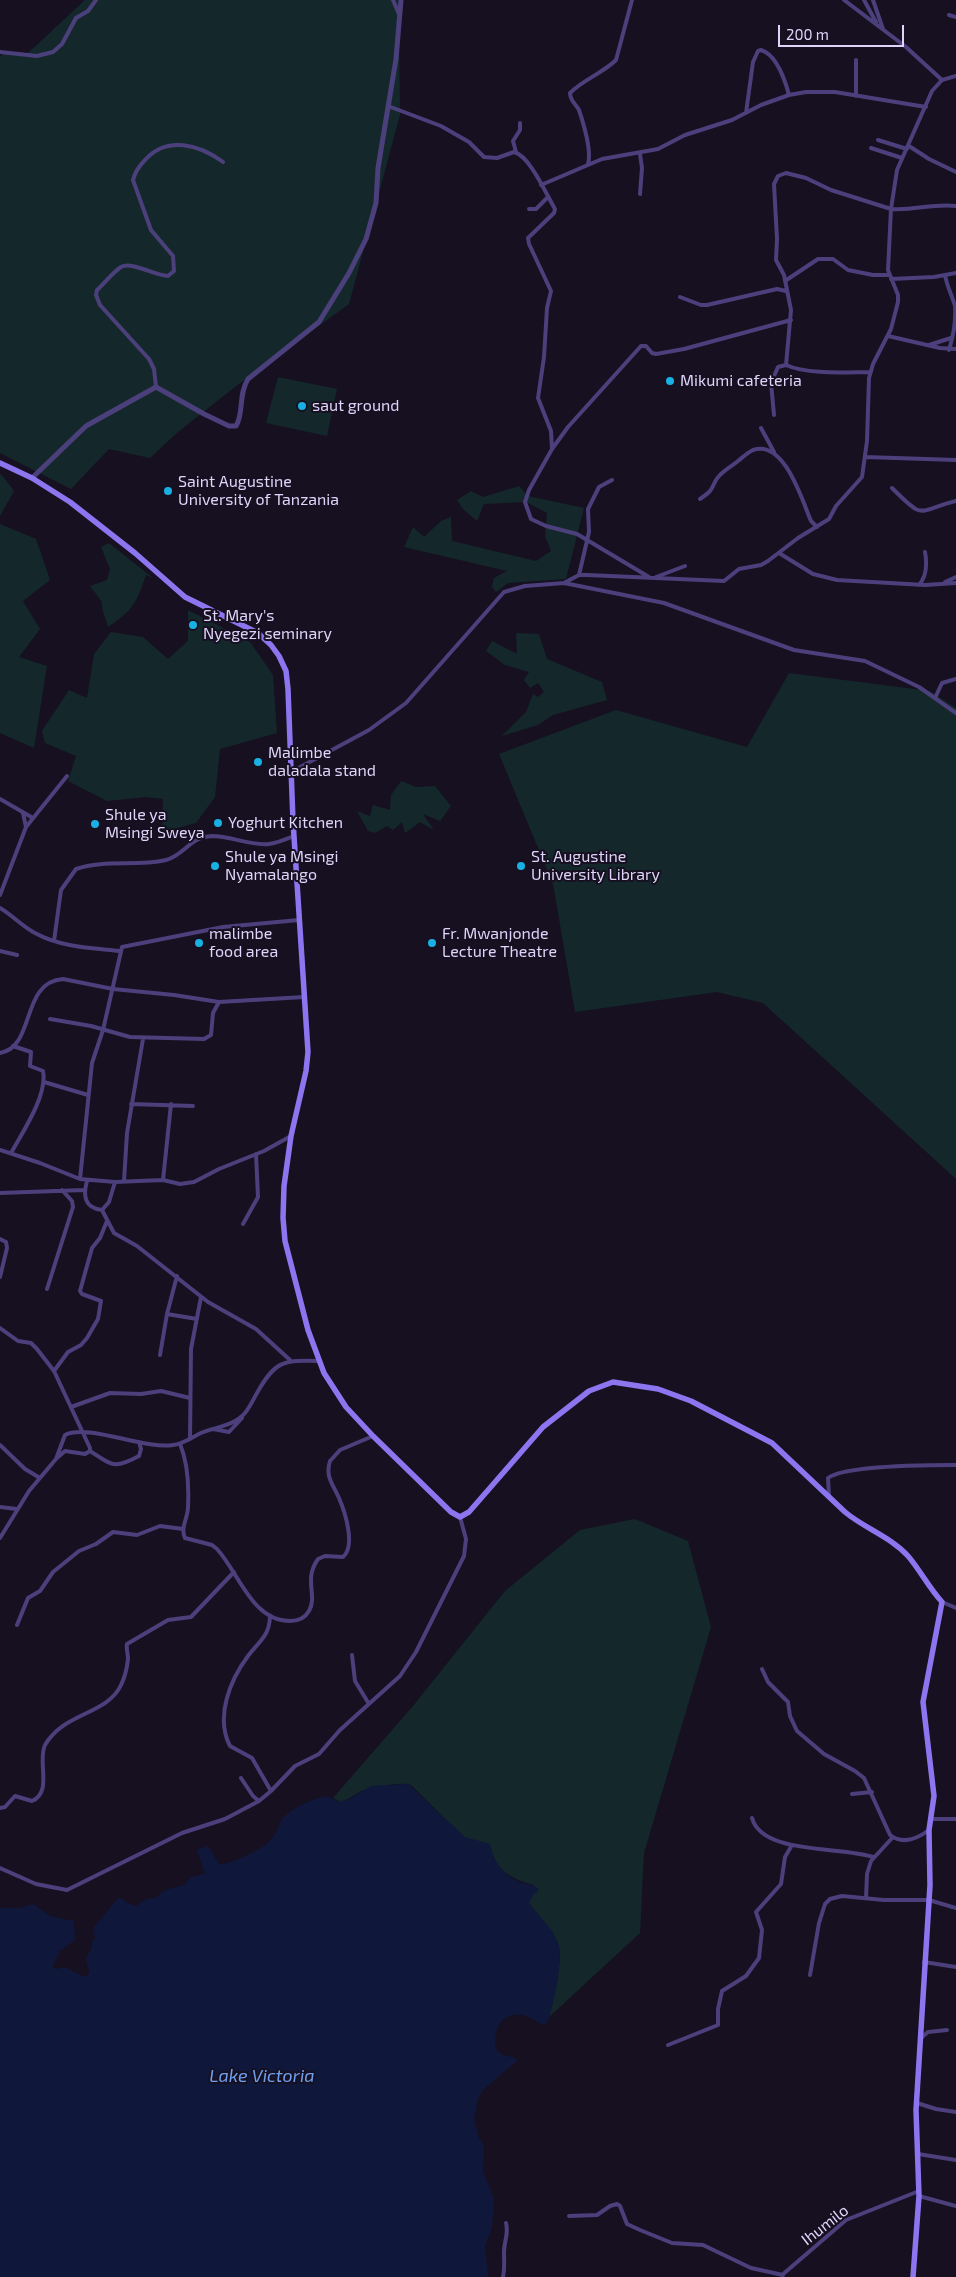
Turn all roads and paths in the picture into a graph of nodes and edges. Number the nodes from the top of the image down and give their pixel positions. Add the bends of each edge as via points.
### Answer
1 (96, 0) edge
2 (393, 0) edge
3 (401, 0) edge
4 (632, 0) edge
5 (844, 0) edge
6 (864, 0) edge
7 (873, 0) edge
8 (948, 15) dead end
9 (956, 17) edge
10 (401, 18) junction
11 (878, 25) junction
12 (883, 29) junction
13 (0, 52) edge
14 (856, 60) dead end
15 (956, 76) edge
16 (942, 80) junction
17 (789, 95) junction
18 (856, 96) junction
19 (388, 106) junction
20 (926, 107) junction
21 (746, 113) junction
22 (520, 123) dead end
23 (878, 140) dead end
24 (871, 148) dead end
25 (908, 148) junction
26 (516, 152) junction
27 (640, 154) junction
28 (902, 158) junction
29 (223, 162) dead end
30 (588, 165) junction
31 (956, 172) edge
32 (541, 185) junction
33 (640, 194) dead end
34 (548, 197) junction
35 (956, 206) edge
36 (529, 209) dead end
37 (891, 209) junction
38 (956, 273) edge
39 (945, 275) junction
40 (890, 277) junction
41 (785, 281) junction
42 (786, 291) junction
43 (680, 298) dead end
44 (791, 320) junction
45 (888, 336) junction
46 (951, 338) junction
47 (929, 345) junction
48 (956, 349) edge
49 (949, 350) junction
50 (786, 365) junction
51 (871, 372) junction
52 (156, 387) junction
53 (774, 414) dead end
54 (760, 428) dead end
55 (552, 449) junction
56 (774, 452) junction
57 (865, 457) junction
58 (956, 460) edge
59 (0, 463) edge
60 (32, 478) junction
61 (612, 480) dead end
62 (892, 488) dead end
63 (700, 499) dead end
64 (956, 501) edge
65 (817, 527) junction
66 (588, 541) junction
67 (779, 552) junction
68 (925, 552) dead end
69 (685, 566) dead end
70 (580, 576) junction
71 (956, 577) edge
72 (652, 578) junction
73 (956, 582) edge
74 (564, 583) junction
75 (943, 583) junction
76 (919, 585) junction
77 (956, 679) edge
78 (935, 698) junction
79 (956, 713) edge
80 (291, 772) junction
81 (67, 776) dead end
82 (0, 799) edge
83 (23, 813) junction
84 (33, 818) junction
85 (26, 827) junction
86 (294, 836) junction
87 (0, 895) edge
88 (0, 908) edge
89 (299, 920) junction
90 (54, 941) junction
91 (0, 951) edge
92 (119, 951) junction
93 (18, 955) dead end
94 (113, 989) junction
95 (304, 997) junction
96 (219, 1002) junction
97 (50, 1019) dead end
98 (103, 1030) junction
99 (143, 1039) junction
100 (13, 1046) junction
101 (1, 1052) edge
102 (0, 1057) edge
103 (44, 1082) junction
104 (88, 1095) junction
105 (131, 1104) junction
106 (171, 1104) junction
107 (193, 1106) dead end
108 (291, 1136) junction
109 (0, 1150) edge
110 (11, 1153) junction
111 (256, 1154) junction
112 (80, 1179) junction
113 (163, 1180) junction
114 (87, 1181) junction
115 (124, 1181) junction
116 (115, 1182) junction
117 (62, 1190) junction
118 (84, 1190) junction
119 (0, 1192) edge
120 (102, 1210) junction
121 (107, 1221) junction
122 (243, 1224) dead end
123 (0, 1239) edge
124 (177, 1276) junction
125 (0, 1277) edge
126 (47, 1289) dead end
127 (200, 1297) junction
128 (167, 1314) junction
129 (197, 1319) junction
130 (0, 1328) edge
131 (160, 1355) dead end
132 (290, 1360) junction
133 (318, 1361) junction
134 (54, 1371) junction
135 (190, 1398) junction
136 (71, 1407) junction
137 (244, 1414) junction
138 (213, 1429) junction
139 (82, 1432) junction
140 (373, 1436) junction
141 (190, 1439) junction
142 (139, 1442) junction
143 (180, 1444) junction
144 (0, 1445) edge
145 (90, 1451) junction
146 (56, 1459) junction
147 (956, 1465) edge
148 (40, 1478) junction
149 (829, 1499) junction
150 (0, 1507) edge
151 (17, 1509) junction
152 (460, 1516) junction
153 (183, 1529) junction
154 (0, 1538) edge
155 (234, 1572) junction
156 (227, 1580) junction
157 (240, 1581) junction
158 (942, 1602) junction
159 (956, 1608) edge
160 (270, 1617) junction
161 (17, 1625) dead end
162 (352, 1655) dead end
163 (762, 1669) dead end
164 (369, 1704) junction
165 (241, 1778) dead end
166 (271, 1791) junction
167 (872, 1792) junction
168 (852, 1794) dead end
169 (259, 1800) junction
170 (0, 1808) edge
171 (752, 1818) dead end
172 (930, 1819) junction
173 (956, 1819) edge
174 (929, 1830) junction
175 (893, 1837) junction
176 (792, 1845) junction
177 (873, 1857) junction
178 (0, 1868) edge
179 (866, 1898) junction
180 (929, 1900) junction
181 (956, 1908) edge
182 (924, 1962) junction
183 (956, 1967) edge
184 (810, 1975) dead end
185 (947, 2030) dead end
186 (920, 2038) junction
187 (668, 2045) dead end
188 (916, 2103) junction
189 (956, 2112) edge
190 (918, 2154) junction
191 (956, 2160) edge
192 (919, 2194) junction
193 (956, 2206) edge
194 (569, 2216) dead end
195 (506, 2223) dead end
196 (782, 2276) edge
197 (504, 2277) edge
198 (913, 2277) edge

1 - 13 street via 88,11 76,18 72,30 53,52 37,56
2 - 10 street
3 - 10 street
4 - 30 street via 616,60 570,93 587,139
5 - 11 street
6 - 11 street
7 - 12 street
8 - 9 street
10 - 19 street
11 - 12 street
12 - 16 street
14 - 18 street
15 - 16 street
16 - 20 street
17 - 18 street via 824,92
17 - 21 street
17 - 21 street via 770,54 758,51 753,62
18 - 20 street
19 - 26 street via 441,126 469,142 486,158
19 - 52 street via 376,203 358,257 319,322 248,379 242,388 240,419 236,426 204,414
20 - 25 street
21 - 27 street
22 - 26 street via 514,141
23 - 25 street
24 - 28 street
25 - 28 street
25 - 31 street
26 - 32 street via 523,156
27 - 30 street via 602,159
27 - 33 street
28 - 37 street
29 - 52 street via 211,153 185,145 166,146 143,162 133,180 151,230 172,256 174,271 168,276 161,276 133,266 121,267 96,295 100,305 149,358
30 - 32 street
32 - 34 street
34 - 36 street via 536,209
34 - 55 street via 554,213 528,238 551,291 538,398 551,431
35 - 37 street via 940,204
37 - 40 street
37 - 41 street via 831,190 806,178 786,174 778,176 774,184 776,260
38 - 39 street
39 - 40 street
39 - 46 street via 956,308 956,325
40 - 41 street via 848,270 833,259 818,259
40 - 45 street via 898,302
41 - 42 street
42 - 43 street via 777,289 701,305
42 - 44 street
44 - 50 street
44 - 55 street via 656,354 642,346
45 - 47 street
45 - 51 street
46 - 47 street
46 - 49 street
47 - 49 street
48 - 49 street
50 - 51 street via 810,370
50 - 53 street via 778,367 771,379
51 - 57 street
52 - 60 street via 86,426
54 - 56 street
55 - 66 street via 529,490 525,502 527,510 533,521 577,534
56 - 63 street via 759,449 746,454 719,476 712,490
56 - 65 street via 786,467 811,521
57 - 58 street
57 - 65 street via 859,481 836,506 829,519
59 - 60 main road
60 - 80 main road via 70,502 185,597 258,633 271,644 286,671
61 - 66 street via 600,487 590,503
62 - 64 street via 907,504 924,512
65 - 67 street
66 - 70 street
66 - 72 street
67 - 72 street via 761,565 736,571 724,581
67 - 76 street via 814,574 837,580
68 - 76 street via 926,565
69 - 72 street
70 - 72 street
70 - 74 street
71 - 75 street
73 - 75 street
74 - 78 street via 667,604 794,650 865,660
74 - 80 street via 525,586 504,592 406,703 369,730
75 - 76 street
77 - 78 street via 942,683
78 - 79 street
80 - 86 main road
81 - 84 street
82 - 83 street
83 - 84 street
83 - 85 street
84 - 85 street
85 - 87 street
86 - 89 main road
86 - 90 street via 269,844 213,836 192,841 167,860 95,864 76,869 61,890
88 - 90 street via 33,933
89 - 92 street via 243,924 181,934 125,946
89 - 95 main road
90 - 92 street
91 - 93 street
92 - 94 street
94 - 96 street
94 - 98 street
94 - 100 street via 63,979 48,983 36,997 22,1033
95 - 96 street
95 - 108 main road via 308,1062
96 - 99 street via 212,1013 209,1038
97 - 98 street
98 - 99 street
98 - 104 street via 92,1063
99 - 105 street
100 - 101 street
100 - 103 street via 31,1052 30,1066 43,1071
101 - 102 street
103 - 104 street
103 - 110 street via 35,1109
104 - 112 street
105 - 106 street
105 - 115 street
106 - 107 street
106 - 113 street
108 - 111 street
108 - 133 main road via 284,1186 283,1229
109 - 110 street
110 - 112 street
111 - 113 street via 194,1182 180,1184
111 - 122 street via 258,1197
112 - 114 street
113 - 115 street
114 - 116 street
114 - 118 street
115 - 116 street
116 - 120 street via 109,1202
117 - 118 street
117 - 119 street
117 - 126 street via 73,1207
118 - 120 street via 86,1202
120 - 121 street
121 - 124 street via 114,1233
121 - 134 street via 92,1248 80,1291 101,1301 98,1319 84,1342 68,1352
123 - 125 street via 8,1248
124 - 127 street
124 - 128 street
127 - 129 street
127 - 132 street via 252,1326
128 - 129 street
128 - 131 street
129 - 135 street via 191,1349
130 - 134 street via 18,1341 34,1345
132 - 133 street
132 - 137 street via 270,1373
133 - 140 main road via 336,1393
134 - 136 street
135 - 136 street via 161,1391 110,1393
135 - 141 street
136 - 139 street
137 - 138 street
137 - 138 street via 229,1432
138 - 141 street
139 - 142 street
139 - 145 street
139 - 146 street via 65,1435
140 - 152 main road via 451,1512
140 - 160 street via 337,1453 328,1466 330,1485 339,1498 349,1535 347,1554 343,1557 321,1557 314,1564 310,1578 311,1607 305,1616 296,1621
141 - 143 street
142 - 143 street via 162,1447
142 - 145 street via 139,1456 114,1465
143 - 153 street via 186,1461 188,1505
144 - 148 street via 25,1469
145 - 146 street via 85,1454 65,1451
146 - 148 street
147 - 149 street via 865,1469 830,1476
148 - 151 street
149 - 152 main road via 772,1443 691,1401 658,1389 613,1382 589,1391 543,1427 469,1512
149 - 158 main road via 857,1522 895,1544 908,1556
150 - 151 street
151 - 154 street
152 - 164 street via 466,1539 462,1563 408,1664 392,1684
153 - 155 street via 186,1539 217,1548
153 - 161 street via 160,1526 136,1534 113,1532 78,1551 53,1572 40,1592 28,1598
155 - 156 street
155 - 157 street
156 - 157 street
156 - 170 street via 191,1617 168,1620 127,1644 126,1668 115,1694 98,1708 70,1720 48,1741 42,1755 44,1779 40,1795 32,1802 15,1796
157 - 160 street via 252,1601
158 - 159 street
158 - 172 main road via 923,1702 934,1787
160 - 166 street via 266,1634 248,1656 229,1691 224,1721 230,1746 252,1758
162 - 164 street via 355,1681
163 - 167 street via 768,1682 788,1702 797,1731 824,1754 860,1774
164 - 166 street via 319,1754 295,1766
165 - 169 street
166 - 169 street
167 - 168 street
167 - 175 street via 887,1831
169 - 178 street via 225,1819 182,1833 67,1890 36,1884
171 - 176 street via 761,1833
172 - 173 street
172 - 174 main road
174 - 175 street via 911,1840
174 - 180 main road
175 - 177 street
176 - 177 street
176 - 187 street via 785,1857 781,1884 756,1912 762,1930 759,1958 746,1976 722,1991 718,2025
177 - 179 street
179 - 180 street
179 - 184 street via 835,1897 825,1904 816,1932
180 - 181 street
180 - 182 main road
182 - 183 street
182 - 186 main road
185 - 186 street via 928,2032
186 - 188 main road
188 - 189 street
188 - 190 main road
190 - 191 street
190 - 192 main road
192 - 193 street
192 - 196 street, Ihumilo via 846,2220
192 - 198 main road
194 - 196 street via 597,2215 617,2204 627,2224 640,2230 672,2243 703,2245 751,2268
195 - 197 street

